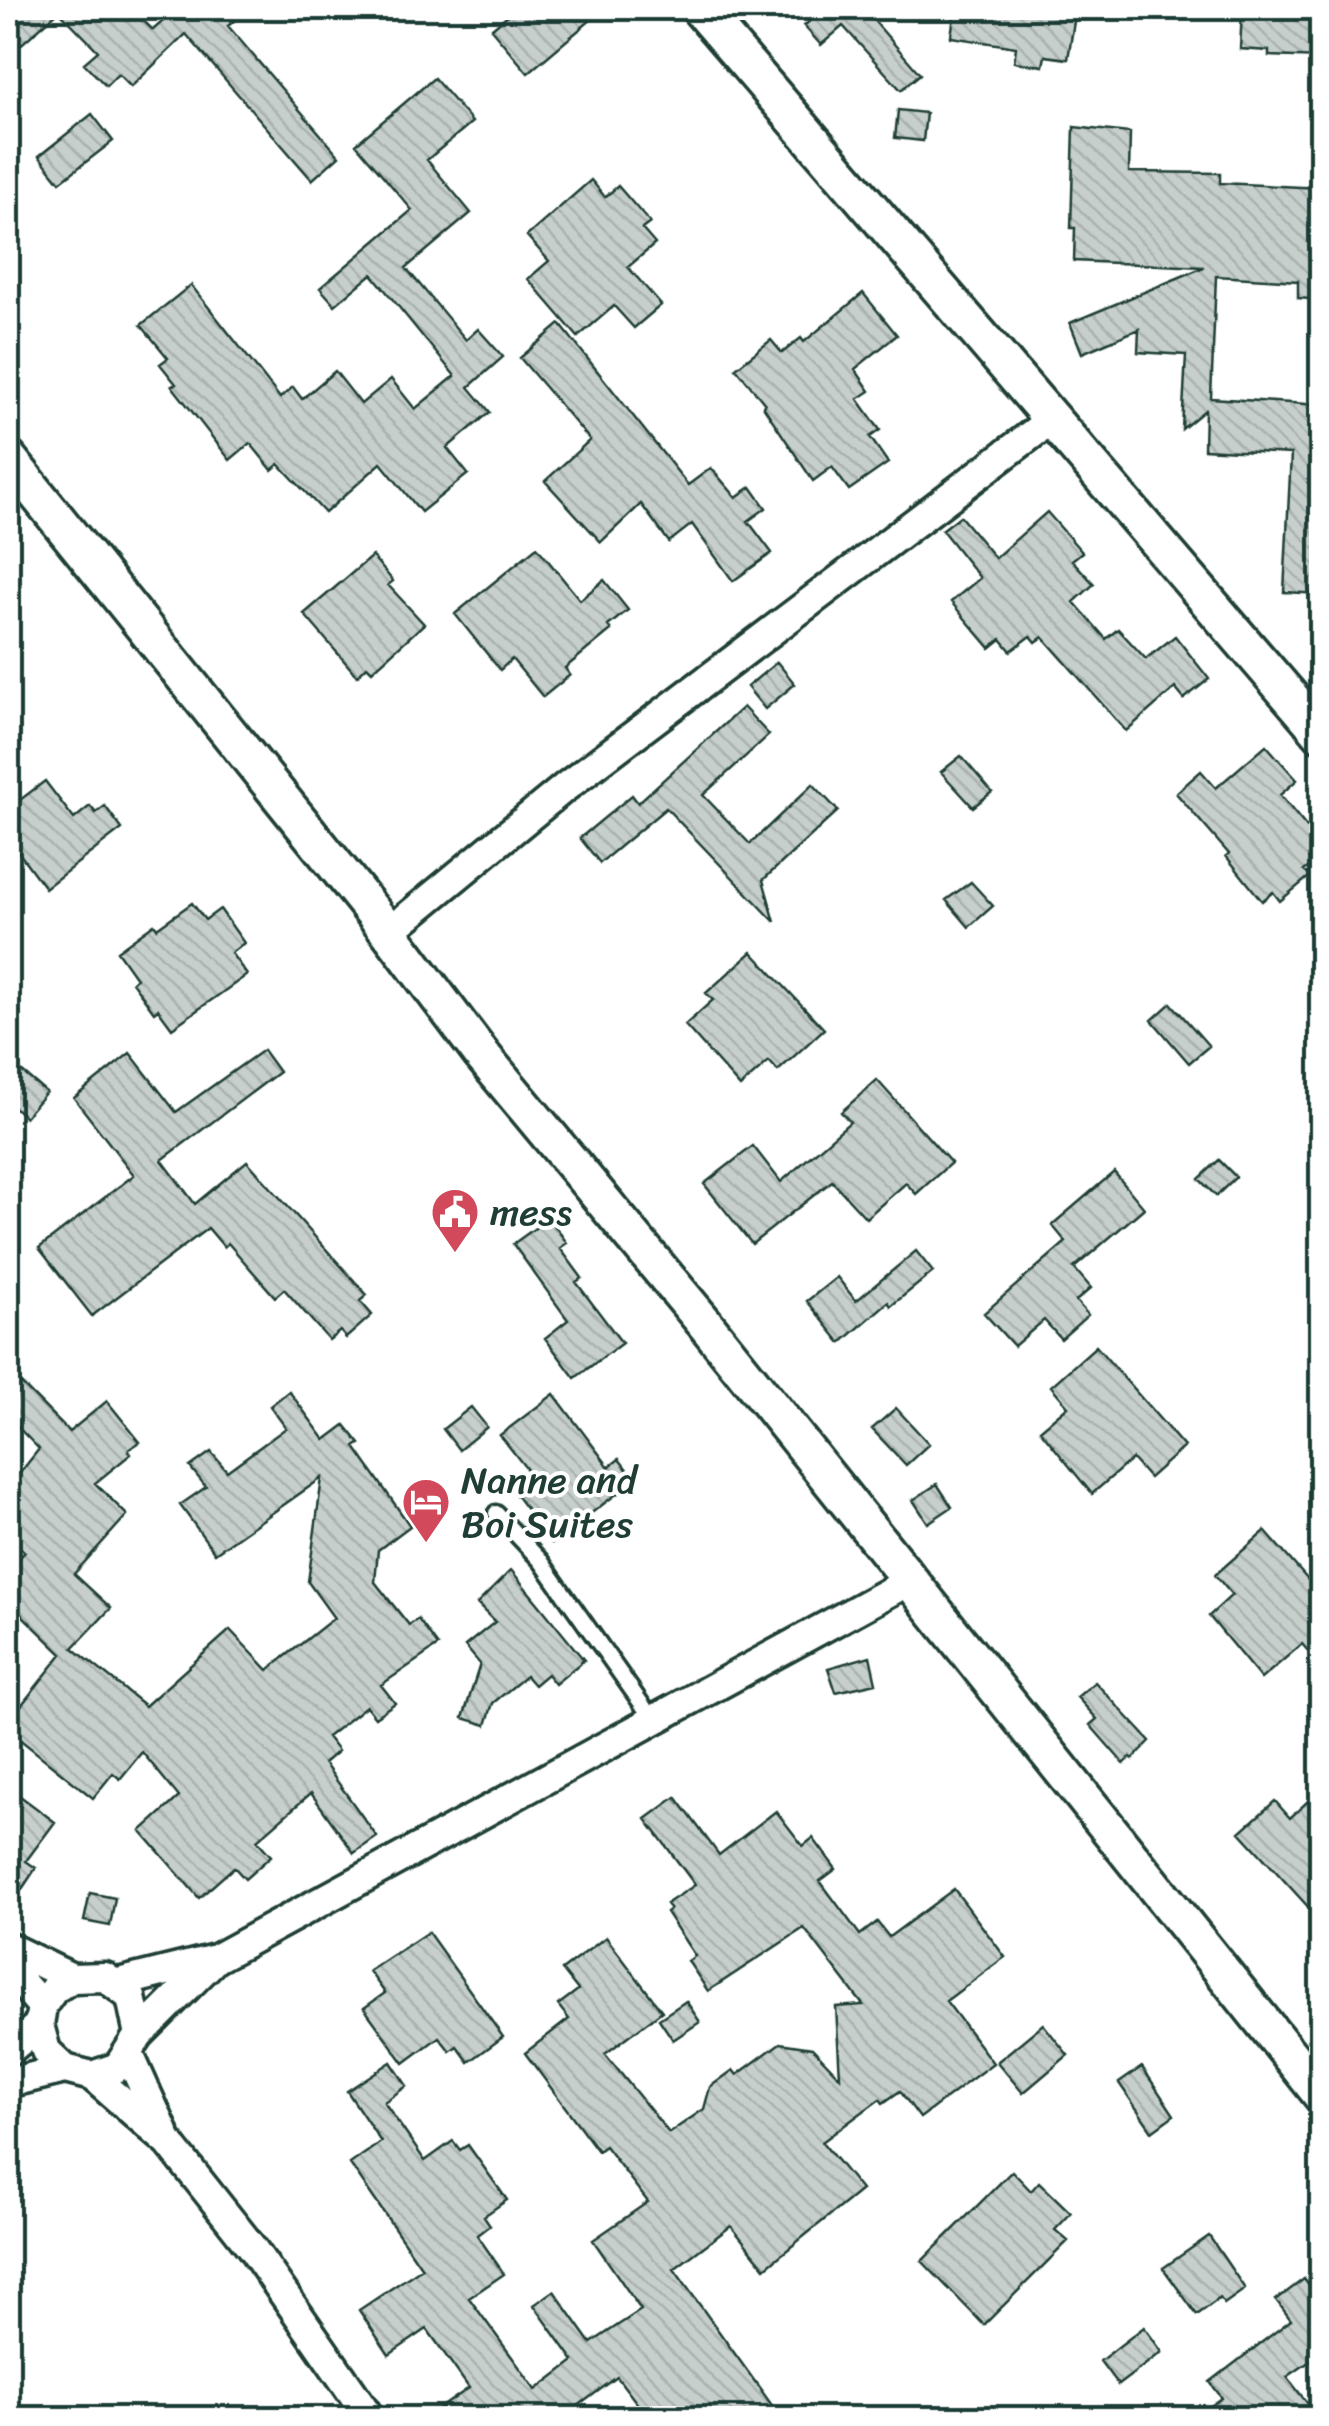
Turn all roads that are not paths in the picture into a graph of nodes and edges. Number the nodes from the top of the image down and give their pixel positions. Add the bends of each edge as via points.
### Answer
1 (699, 8) edge
2 (1052, 419) junction
3 (8, 458) edge
4 (1322, 734) edge
5 (388, 932) junction
6 (496, 1513) dead end
7 (911, 1580) junction
8 (653, 1720) junction
9 (8, 1947) edge
10 (215, 1959) junction
11 (8, 1967) edge
12 (72, 1978) junction
13 (114, 1984) junction
14 (41, 2015) junction
15 (133, 2044) junction
16 (8, 2050) edge
17 (78, 2072) junction
18 (8, 2083) edge
19 (1322, 2096) edge
20 (169, 2143) junction
21 (370, 2418) edge

1 - 2 street
2 - 4 street
2 - 5 street via 564,788
3 - 5 street
5 - 7 street
6 - 8 lane via 542,1561
7 - 8 street
7 - 19 street
8 - 10 street
9 - 12 street
10 - 13 street
10 - 15 street
11 - 14 street
12 - 13 street
12 - 14 street via 54,1989
13 - 15 street via 132,1998
14 - 16 street
14 - 17 street via 46,2051
15 - 17 street via 118,2067
15 - 20 street
17 - 18 street
17 - 20 street
20 - 21 street via 252,2248

